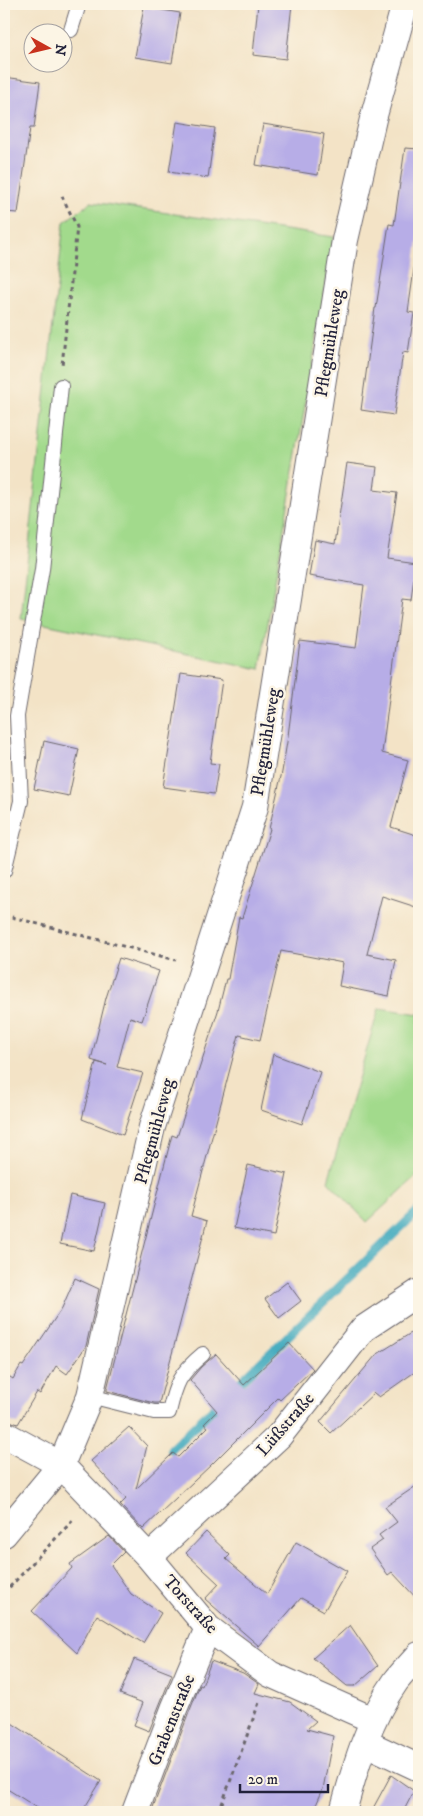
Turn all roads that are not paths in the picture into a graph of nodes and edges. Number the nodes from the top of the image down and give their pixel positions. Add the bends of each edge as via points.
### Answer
1 (79, 4) edge
2 (405, 4) edge
3 (72, 27) edge
4 (61, 386) road end
5 (4, 871) edge
6 (419, 1292) edge
7 (203, 1354) dead end
8 (90, 1396) junction
9 (4, 1434) edge
10 (61, 1466) junction
11 (7, 1537) edge
12 (148, 1557) junction
13 (208, 1628) junction
14 (419, 1655) edge
15 (370, 1732) junction
16 (419, 1768) edge
17 (135, 1812) edge
18 (343, 1812) edge

1 - 3 lane
2 - 8 street, Pflegmühleweg via 373,119 346,240 255,807 152,1127
4 - 5 lane via 42,569 17,716 21,801
6 - 12 street, Lüßstraße via 363,1329 279,1436
7 - 8 lane via 181,1374 169,1412 154,1412
8 - 10 street, Pflegmühleweg
9 - 10 street, Torstraße
10 - 11 street, Pflegmühleweg
10 - 12 street, Torstraße
12 - 13 street, Torstraße
13 - 15 street, Torstraße via 270,1674
13 - 17 street, Grabenstraße
14 - 15 street via 397,1681
15 - 16 street, Torstraße
15 - 18 street

